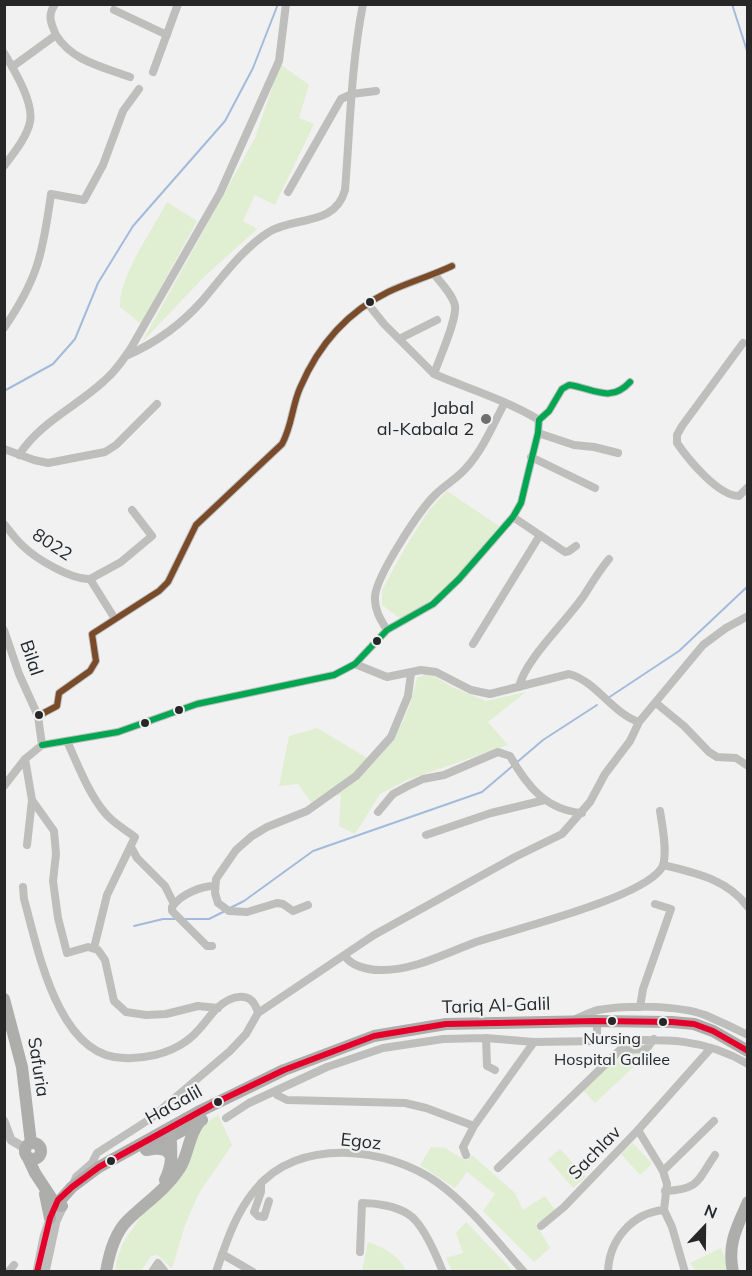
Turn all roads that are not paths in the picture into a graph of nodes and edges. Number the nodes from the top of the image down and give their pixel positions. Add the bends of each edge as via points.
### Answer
1 (55, 4) edge
2 (178, 4) edge
3 (286, 4) edge
4 (363, 4) edge
5 (114, 10) dead end
6 (56, 35) junction
7 (167, 36) junction
8 (4, 53) edge
9 (12, 67) junction
10 (153, 72) dead end
11 (130, 77) dead end
12 (139, 89) dead end
13 (376, 91) dead end
14 (352, 94) junction
15 (4, 166) edge
16 (288, 192) dead end
17 (452, 266) dead end
18 (434, 274) junction
19 (368, 304) junction
20 (437, 320) dead end
21 (4, 328) edge
22 (399, 339) junction
23 (743, 343) dead end
24 (126, 355) junction
25 (434, 374) junction
26 (630, 382) dead end
27 (157, 404) dead end
28 (504, 404) junction
29 (539, 420) junction
30 (538, 433) junction
31 (4, 449) edge
32 (618, 453) dead end
33 (18, 455) junction
34 (531, 457) junction
35 (747, 486) edge
36 (595, 488) dead end
37 (132, 510) dead end
38 (513, 517) junction
39 (4, 524) edge
40 (540, 535) junction
41 (576, 546) dead end
42 (609, 559) dead end
43 (90, 579) junction
44 (747, 616) edge
45 (115, 619) junction
46 (4, 630) edge
47 (387, 630) junction
48 (473, 644) dead end
49 (355, 664) junction
50 (411, 673) junction
51 (519, 687) junction
52 (656, 704) junction
53 (38, 716) junction
54 (639, 722) junction
55 (67, 741) junction
56 (42, 746) junction
57 (25, 759) junction
58 (747, 766) edge
59 (4, 786) edge
60 (32, 800) junction
61 (545, 800) junction
62 (660, 811) dead end
63 (378, 812) dead end
64 (582, 813) junction
65 (426, 835) dead end
66 (27, 845) dead end
67 (131, 847) junction
68 (663, 866) junction
69 (215, 886) junction
70 (23, 887) dead end
71 (174, 904) junction
72 (655, 904) dead end
73 (308, 905) dead end
74 (747, 907) edge
75 (213, 946) dead end
76 (94, 948) junction
77 (344, 955) junction
78 (4, 999) edge
79 (640, 1007) junction
80 (218, 1008) junction
81 (258, 1013) junction
82 (570, 1021) junction
83 (597, 1021) junction
84 (747, 1035) edge
85 (486, 1038) junction
86 (654, 1040) junction
87 (597, 1041) junction
88 (534, 1042) junction
89 (711, 1047) junction
90 (747, 1051) edge
91 (747, 1064) edge
92 (495, 1070) dead end
93 (250, 1088) junction
94 (275, 1091) junction
95 (226, 1118) dead end
96 (4, 1121) edge
97 (714, 1121) dead end
98 (200, 1122) junction
99 (474, 1126) junction
100 (638, 1130) junction
101 (173, 1134) junction
102 (147, 1150) junction
103 (31, 1151) junction
104 (466, 1155) dead end
105 (715, 1155) dead end
106 (175, 1165) junction
107 (498, 1168) dead end
108 (663, 1171) junction
109 (261, 1183) junction
110 (43, 1184) junction
111 (70, 1189) junction
112 (665, 1191) junction
113 (269, 1201) dead end
114 (747, 1202) edge
115 (59, 1204) junction
116 (664, 1210) junction
117 (50, 1218) junction
118 (541, 1226) dead end
119 (360, 1252) dead end
120 (222, 1254) junction
121 (250, 1271) edge
122 (37, 1272) edge
123 (45, 1272) edge
124 (106, 1272) edge
125 (152, 1272) edge
126 (165, 1272) edge
127 (216, 1272) edge
128 (443, 1272) edge
129 (524, 1272) edge
130 (608, 1272) edge
131 (685, 1272) edge
132 (733, 1272) edge

1 - 6 street via 50,19
2 - 7 street
3 - 24 street via 279,61 220,193
4 - 14 street
5 - 7 street
6 - 9 street
6 - 11 street via 74,56
7 - 10 street
8 - 9 street
9 - 15 street via 24,92 30,123
12 - 21 street via 123,111 103,165 84,200 51,194 37,270 23,301
13 - 14 street
14 - 16 street via 336,106
14 - 24 street via 345,190 338,205 315,219 267,232 168,334
17 - 18 street
18 - 19 street
18 - 25 street via 455,307
19 - 22 street
19 - 45 street via 350,316 314,359 299,390 282,444 196,525 168,582
20 - 22 street
22 - 25 street
23 - 35 street via 682,426 677,442 702,473 725,491 739,496
24 - 33 street via 104,381 37,433
25 - 28 street
26 - 29 street via 622,391 612,394 566,386
27 - 33 street via 105,452 48,464
28 - 29 street
28 - 47 street via 476,457 417,515 379,581 375,603
29 - 30 street
30 - 32 street
30 - 34 street
31 - 33 street
34 - 36 street
34 - 38 street via 521,503
37 - 43 street via 152,536 122,562
38 - 40 street
38 - 47 street via 433,603
39 - 43 street, 8022 via 34,555 67,573
40 - 41 street via 565,552
40 - 48 street
42 - 51 street via 525,671
43 - 45 street
44 - 52 street via 703,645
45 - 53 street via 92,634 96,661 90,671 59,693 57,706
46 - 53 street, Bilal
47 - 49 street
49 - 50 street via 387,677
49 - 55 street via 334,675 197,704 118,732
50 - 51 street via 436,672 481,693
50 - 69 street via 408,696 391,737 356,776 307,811 252,836 224,866
51 - 54 street via 573,675
52 - 54 street
52 - 58 street via 709,752 717,757 736,758
53 - 56 street, Bilal
54 - 64 street
55 - 56 street
55 - 67 street via 102,808 135,837
56 - 57 street
57 - 59 street
57 - 60 street
60 - 66 street
60 - 76 street via 54,831 53,881 67,953
61 - 63 street via 523,779 510,756 498,752 408,786 393,794
61 - 64 street via 560,809
61 - 65 street
62 - 68 street
64 - 77 street via 562,834
67 - 71 street via 165,886
67 - 76 street via 107,895
68 - 74 street via 724,884
68 - 77 street via 654,877 624,893 434,958 380,970 355,965
69 - 71 street via 200,887
69 - 73 street via 218,903 237,913 277,903 293,911
70 - 80 street via 48,983 76,1034 94,1051 124,1058 169,1051 186,1042
71 - 75 street via 172,911 207,946
72 - 79 street via 671,909
76 - 80 street via 105,960 114,1001 126,1012 146,1015 198,1006
77 - 81 street
78 - 103 main road, Safuria via 22,1067
79 - 82 street via 595,1011
79 - 84 street via 691,1011
80 - 81 street via 248,997
81 - 111 street via 230,1051 150,1119 97,1153
82 - 83 main road, Tariq Al-Galil
82 - 93 main road, Tariq Al-Galil via 446,1024 374,1036 284,1070
83 - 87 street
83 - 90 main road, Tariq Al-Galil via 694,1024
85 - 88 street
85 - 92 street via 487,1066
85 - 94 street via 443,1039 383,1048 327,1067
86 - 87 street
86 - 89 street via 676,1039
86 - 107 street via 646,1049 620,1050
87 - 88 street
88 - 99 street
89 - 91 street
89 - 100 street
93 - 98 main road, HaGalil
93 - 101 main road, HaGalil via 219,1101
94 - 95 street
94 - 99 street via 287,1100 405,1103
96 - 103 street via 11,1140
97 - 108 street
98 - 101 main road, HaGalil
98 - 106 highway via 190,1137 183,1161
99 - 104 street via 463,1147
100 - 108 street, Sachlav
100 - 118 street, Sachlav
101 - 102 main road, HaGalil
101 - 106 highway
101 - 111 main road, HaGalil via 99,1167
102 - 106 highway via 166,1150
102 - 115 main road, HaGalil via 109,1169
103 - 110 main road, Safuria
105 - 112 street via 692,1187
106 - 124 highway via 149,1203 126,1222 116,1237
108 - 112 street, Sachlav
109 - 113 street via 254,1212 264,1217
109 - 120 street, Egoz via 244,1204
109 - 129 street, Egoz via 303,1157 355,1154 402,1164 441,1185
110 - 111 main road via 54,1191
110 - 115 main road, Safuria
110 - 117 main road
111 - 115 main road, HaGalil
112 - 116 street, Sachlav
114 - 132 main road via 732,1238
115 - 117 street
115 - 123 street
116 - 130 street via 638,1218 624,1229 609,1256
116 - 131 street, Sachlav
117 - 122 street
119 - 128 street via 362,1203 376,1203 409,1214 431,1244
120 - 121 street
120 - 127 street, Egoz
125 - 126 street via 158,1263

